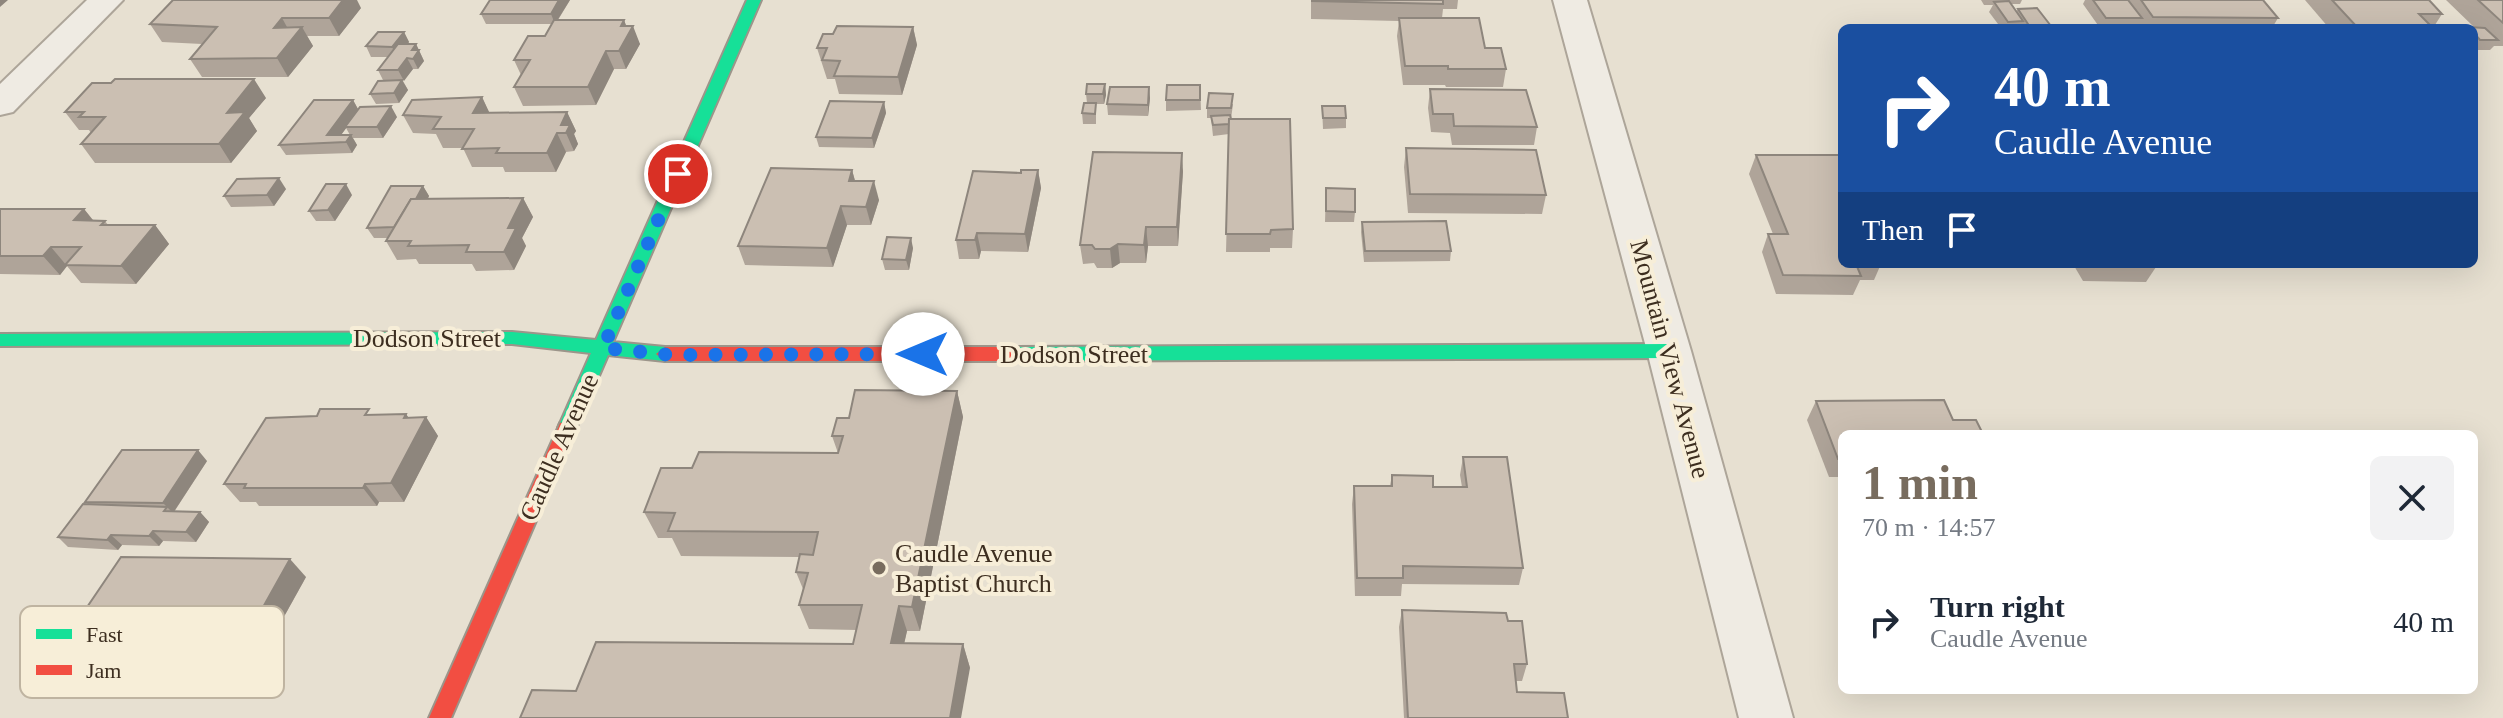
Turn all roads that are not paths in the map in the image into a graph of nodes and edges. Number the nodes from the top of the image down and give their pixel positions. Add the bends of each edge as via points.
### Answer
1 (106, 0) edge
2 (754, 0) edge
3 (1570, 0) edge
4 (0, 104) edge
5 (0, 340) edge
6 (603, 348) junction
7 (1669, 351) junction
8 (440, 718) edge
9 (1766, 718) edge

1 - 4 street
2 - 6 street, Caudle Avenue
3 - 7 street, Mountain View Avenue
5 - 6 street, Dodson Street via 512,338
6 - 7 street, Dodson Street via 671,355
6 - 8 street, Caudle Avenue
7 - 9 street, Mountain View Avenue

